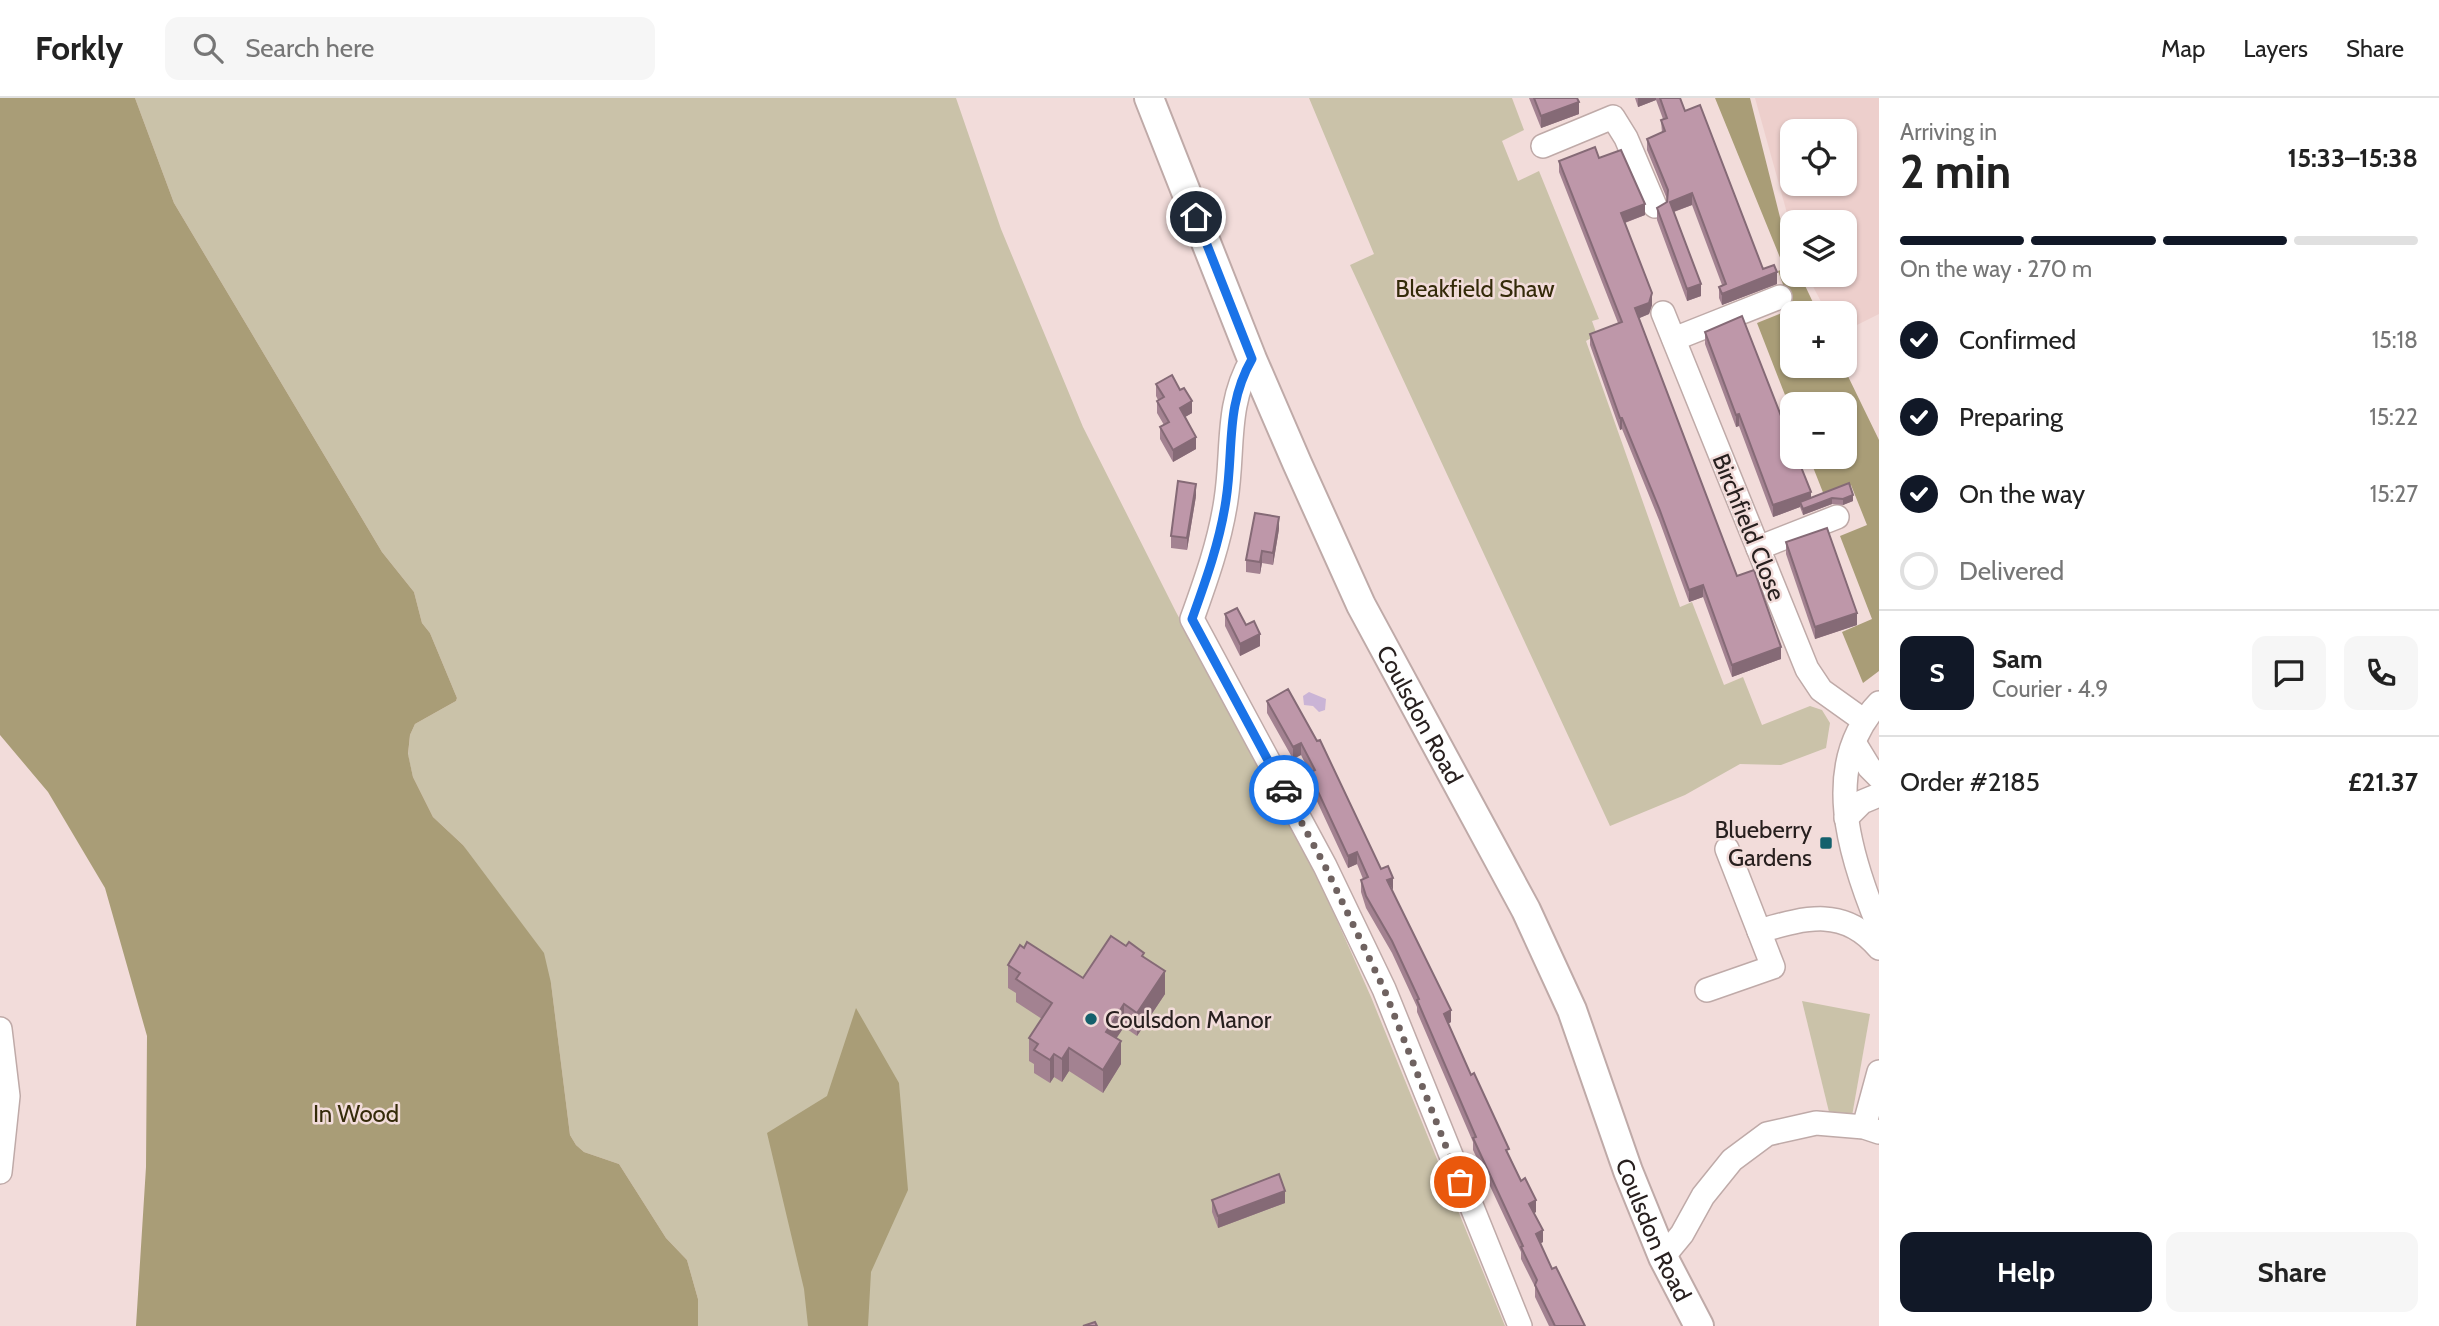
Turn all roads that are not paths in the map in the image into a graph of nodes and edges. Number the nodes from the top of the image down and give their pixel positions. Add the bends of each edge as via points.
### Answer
1 (1149, 98) edge
2 (1609, 108) edge
3 (1543, 146) dead end
4 (1654, 206) dead end
5 (1780, 297) dead end
6 (1663, 313) dead end
7 (1674, 339) junction
8 (1252, 359) junction
9 (1838, 517) dead end
10 (1758, 548) junction
11 (1879, 703) edge
12 (1863, 720) junction
13 (1855, 744) junction
14 (1879, 777) edge
15 (1879, 795) edge
16 (1846, 818) junction
17 (1727, 849) dead end
18 (1879, 928) edge
19 (1759, 931) junction
20 (1879, 948) edge
21 (1707, 990) dead end
22 (0, 1029) edge
23 (2, 1057) edge
24 (1879, 1072) edge
25 (1871, 1129) edge
26 (0, 1172) edge
27 (1663, 1257) junction
28 (1520, 1326) edge
29 (1699, 1326) edge

1 - 8 main road, Coulsdon Road
2 - 3 street
2 - 4 street
5 - 7 street
6 - 7 street, Birchfield Close
7 - 10 street, Birchfield Close
8 - 27 main road, Coulsdon Road via 1361,605 1526,910 1572,1010
8 - 28 street via 1234,401 1226,500 1212,562 1192,619 1325,866 1384,989
9 - 10 street
10 - 12 street, Birchfield Close via 1813,693
11 - 12 street
12 - 13 street
13 - 14 street
13 - 16 street via 1845,775
15 - 16 street
16 - 18 street via 1860,879
17 - 19 street
19 - 20 street via 1806,918 1830,918 1871,938
19 - 21 street via 1773,967
22 - 23 street
23 - 26 street via 8,1096
24 - 25 street
25 - 27 street via 1816,1122 1767,1133 1732,1160
27 - 29 main road, Coulsdon Road

